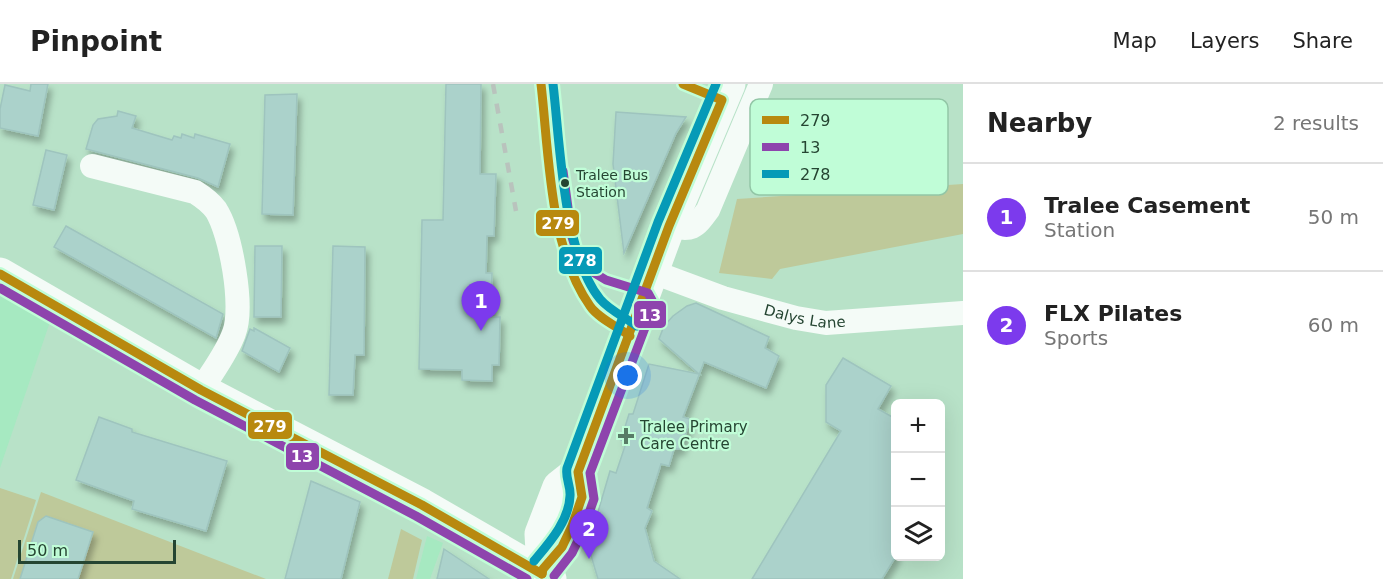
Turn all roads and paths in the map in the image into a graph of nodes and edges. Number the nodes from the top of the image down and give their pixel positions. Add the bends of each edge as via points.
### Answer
1 (729, 84) edge
2 (760, 84) edge
3 (754, 99) edge
4 (750, 108) edge
5 (92, 166) dead end
6 (669, 226) junction
7 (652, 272) junction
8 (0, 274) edge
9 (963, 313) edge
10 (201, 390) junction
11 (544, 575) edge

1 - 6 main road
2 - 3 street
4 - 6 street via 708,210 689,229
5 - 10 street via 195,192 217,212 229,248 238,317 234,333
6 - 7 main road
7 - 9 street, Dalys Lane via 723,298 826,323
7 - 11 main road via 578,472 582,496 572,526
8 - 10 main road
10 - 11 main road via 422,505

